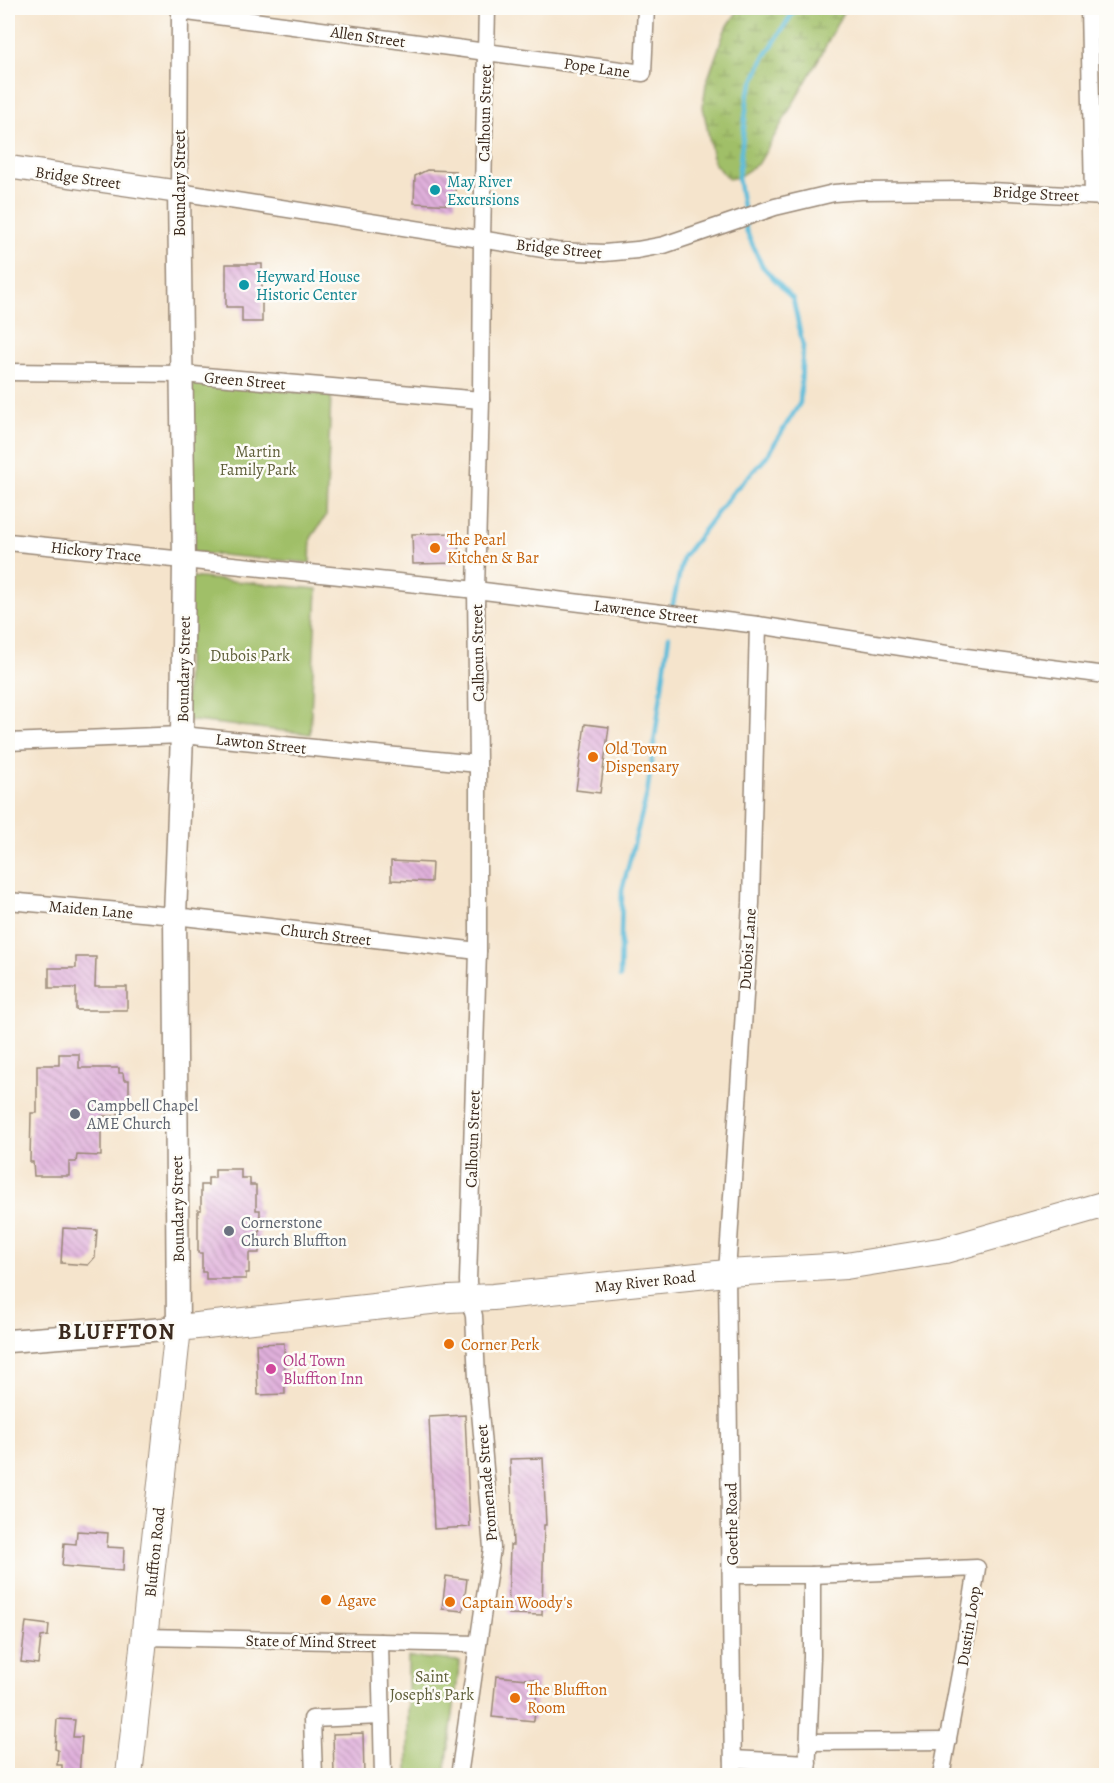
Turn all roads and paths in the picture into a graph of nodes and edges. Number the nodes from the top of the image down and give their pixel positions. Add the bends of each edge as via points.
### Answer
1 (487, 8) edge
2 (646, 8) edge
3 (1089, 8) edge
4 (180, 9) edge
5 (486, 52) junction
6 (8, 167) edge
7 (179, 192) junction
8 (1100, 196) edge
9 (482, 238) junction
10 (8, 372) edge
11 (182, 374) junction
12 (481, 400) junction
13 (8, 542) edge
14 (184, 560) junction
15 (476, 590) junction
16 (758, 625) junction
17 (1107, 675) edge
18 (182, 735) junction
19 (8, 742) edge
20 (478, 764) junction
21 (8, 901) edge
22 (175, 916) junction
23 (478, 951) junction
24 (1107, 1204) edge
25 (727, 1273) junction
26 (469, 1298) junction
27 (178, 1328) junction
28 (8, 1341) edge
29 (732, 1575) junction
30 (812, 1575) junction
31 (144, 1637) junction
32 (380, 1642) junction
33 (478, 1644) junction
34 (381, 1716) junction
35 (948, 1741) junction
36 (808, 1742) junction
37 (733, 1767) edge
38 (807, 1769) edge
39 (129, 1776) edge
40 (314, 1776) edge
41 (383, 1776) edge
42 (459, 1776) edge
43 (941, 1776) edge

1 - 5 street, Calhoun Street
2 - 5 street, Pope Lane via 643,73
3 - 8 street
4 - 5 street, Allen Street
4 - 7 street, Boundary Street
5 - 9 street, Calhoun Street
6 - 7 street, Bridge Street
7 - 9 street, Bridge Street
7 - 11 street, Boundary Street
8 - 9 street, Bridge Street via 971,190 834,194 775,207 664,245 604,253 556,251
9 - 12 street, Calhoun Street
10 - 11 street, Green Street
11 - 12 street, Green Street
11 - 14 street, Boundary Street
12 - 15 street, Calhoun Street
13 - 14 street, Hickory Trace
14 - 15 street, Lawrence Street
14 - 18 street, Boundary Street
15 - 16 street, Lawrence Street
15 - 20 street, Calhoun Street
16 - 17 street, Lawrence Street
16 - 25 street, Dubois Lane via 751,903
18 - 19 street, Lawton Street
18 - 20 street, Lawton Street
18 - 22 street, Boundary Street
20 - 23 street, Calhoun Street
21 - 22 street, Maiden Lane
22 - 23 street, Church Street
22 - 27 street, Boundary Street
23 - 26 street, Calhoun Street
24 - 25 main road, May River Road via 945,1250 846,1266
25 - 26 main road, May River Road
25 - 29 street, Goethe Road
26 - 27 main road, May River Road
26 - 33 street, Promenade Street via 474,1316 492,1548
27 - 28 street
27 - 31 main road, Bluffton Road
29 - 30 street, Dustin Loop
29 - 37 street, Goethe Road
30 - 35 street, Dustin Loop via 977,1568
30 - 36 street
31 - 32 street, State of Mind Street
31 - 39 main road, Bluffton Road
32 - 33 street, State of Mind Street
32 - 34 street
33 - 42 street, Promenade Street
34 - 40 street via 312,1719
34 - 41 street
35 - 36 street
35 - 43 street, Dustin Loop
36 - 38 street
37 - 38 street

